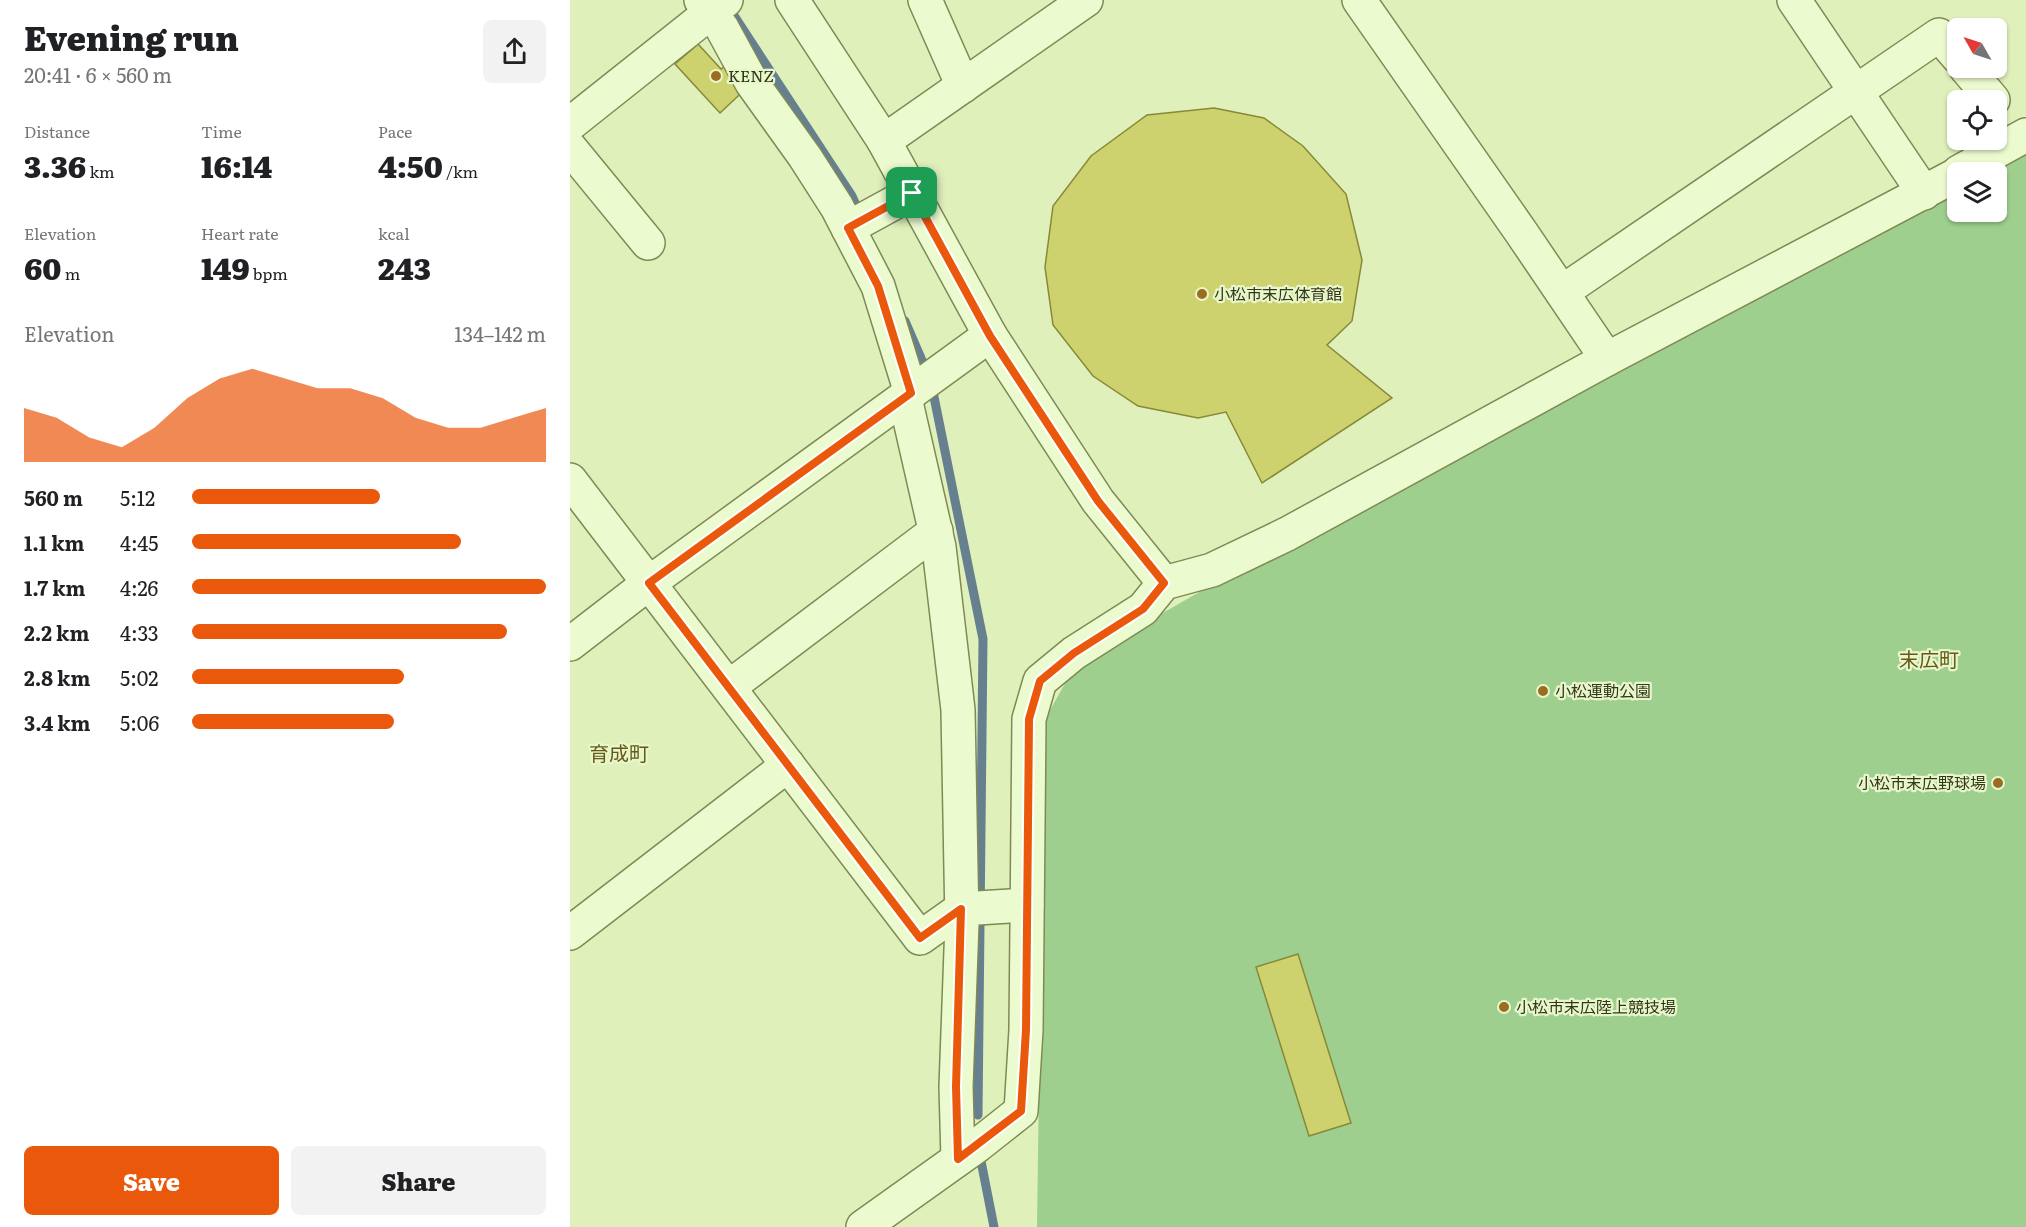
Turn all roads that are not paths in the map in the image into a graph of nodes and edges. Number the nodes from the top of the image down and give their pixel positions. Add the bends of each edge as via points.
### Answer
1 (792, 0) edge
2 (925, 0) edge
3 (1086, 0) edge
4 (1359, 0) edge
5 (1794, 0) edge
6 (713, 4) edge
7 (1947, 44) edge
8 (1975, 78) edge
9 (963, 86) junction
10 (1985, 90) edge
11 (1857, 93) junction
12 (2007, 116) edge
13 (570, 124) edge
14 (2025, 136) edge
15 (884, 141) junction
16 (570, 148) edge
17 (1978, 162) edge
18 (1947, 179) edge
19 (1924, 192) junction
20 (912, 193) junction
21 (849, 227) junction
22 (648, 243) dead end
23 (1562, 292) junction
24 (990, 336) junction
25 (1607, 359) junction
26 (908, 396) junction
27 (570, 480) edge
28 (936, 531) junction
29 (649, 583) junction
30 (1164, 583) junction
31 (570, 644) edge
32 (729, 687) junction
33 (788, 765) junction
34 (1013, 906) junction
35 (963, 909) junction
36 (570, 933) edge
37 (958, 1159) junction
38 (863, 1227) edge

1 - 15 street
2 - 9 street
3 - 9 street
4 - 23 street
5 - 11 street
6 - 13 street
6 - 21 street via 752,83
7 - 11 street via 1939,35
8 - 10 street
9 - 15 street
11 - 19 street
11 - 23 street
12 - 14 street
14 - 17 street
15 - 20 street
16 - 22 street
18 - 19 street
19 - 25 street
20 - 21 street
20 - 24 street
21 - 26 street via 878,286
23 - 25 street
24 - 26 street
24 - 30 street via 1098,501
25 - 30 street via 1287,534 1212,570
26 - 28 street
26 - 29 street
27 - 29 street
28 - 32 street
28 - 35 street via 958,710
29 - 31 street
29 - 32 street
30 - 34 street via 1143,609 1074,653 1040,681 1029,719
32 - 33 street
33 - 35 street via 920,938
33 - 36 street
34 - 35 street
34 - 37 street via 1026,1030 1021,1111
35 - 37 street via 956,1087
37 - 38 street

